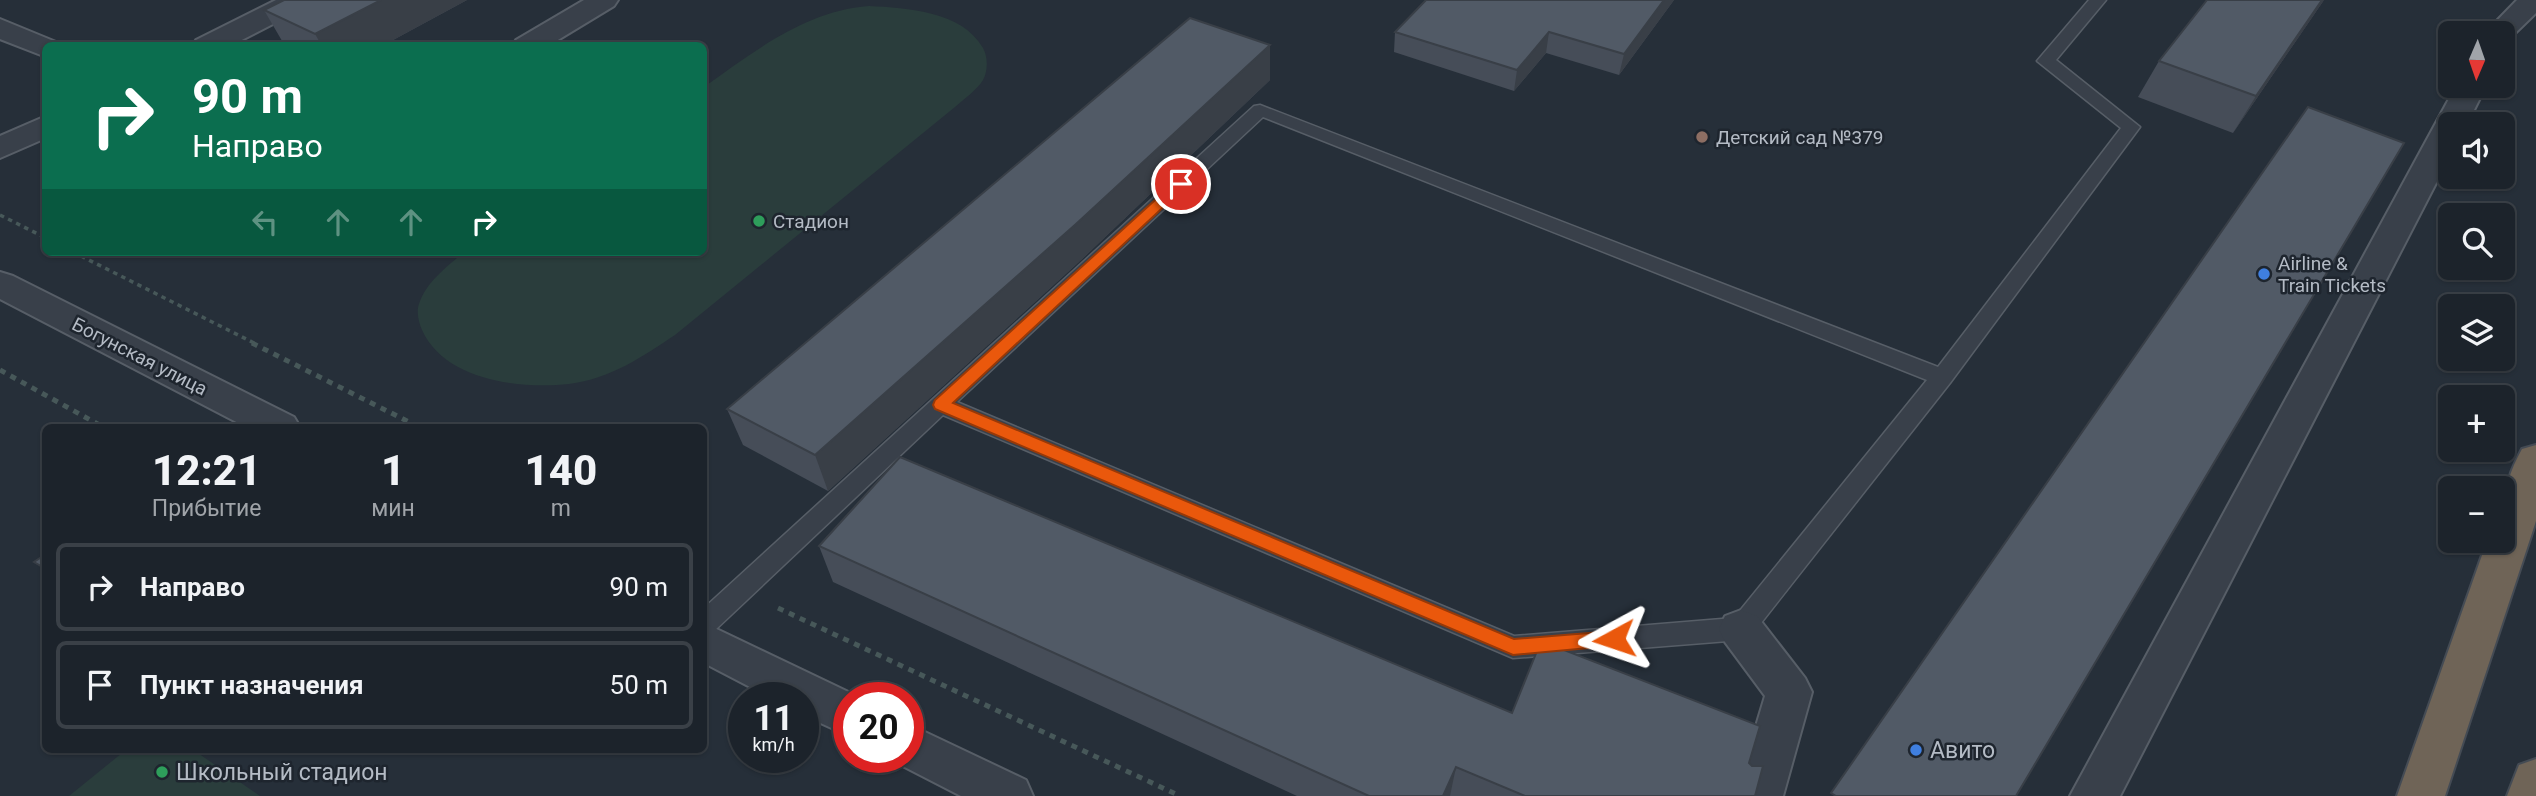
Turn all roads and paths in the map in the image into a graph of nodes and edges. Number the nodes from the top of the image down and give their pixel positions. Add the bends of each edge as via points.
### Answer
1 (298, 0) edge
2 (604, 0) edge
3 (2098, 0) edge
4 (2533, 0) edge
5 (2511, 21) edge
6 (0, 29) edge
7 (214, 42) edge
8 (533, 42) edge
9 (42, 46) edge
10 (42, 127) edge
11 (0, 148) edge
12 (2438, 148) edge
13 (0, 215) edge
14 (42, 236) edge
15 (81, 256) edge
16 (0, 284) edge
17 (0, 370) edge
18 (1942, 377) junction
19 (941, 405) junction
20 (98, 424) edge
21 (274, 424) edge
22 (413, 424) edge
23 (2536, 460) edge
24 (707, 621) edge
25 (808, 623) dead end
26 (1741, 629) junction
27 (707, 644) edge
28 (833, 707) edge
29 (924, 753) edge
30 (2536, 781) edge
31 (1009, 796) edge
32 (1180, 796) edge
33 (1759, 796) edge
34 (2094, 796) edge
35 (2421, 796) edge
36 (2531, 796) edge

1 - 7 street
2 - 8 street
3 - 18 lane via 2046,61 2132,127
4 - 5 street
6 - 9 street
10 - 11 street
12 - 34 street
13 - 14 path
15 - 22 path
16 - 21 street, Богунская улица
17 - 20 path
18 - 19 lane via 1260,110
18 - 26 lane
19 - 24 lane
19 - 26 lane via 1513,647
23 - 35 highway
25 - 32 path
26 - 33 street via 1789,692
27 - 28 street
29 - 31 street
30 - 36 highway

